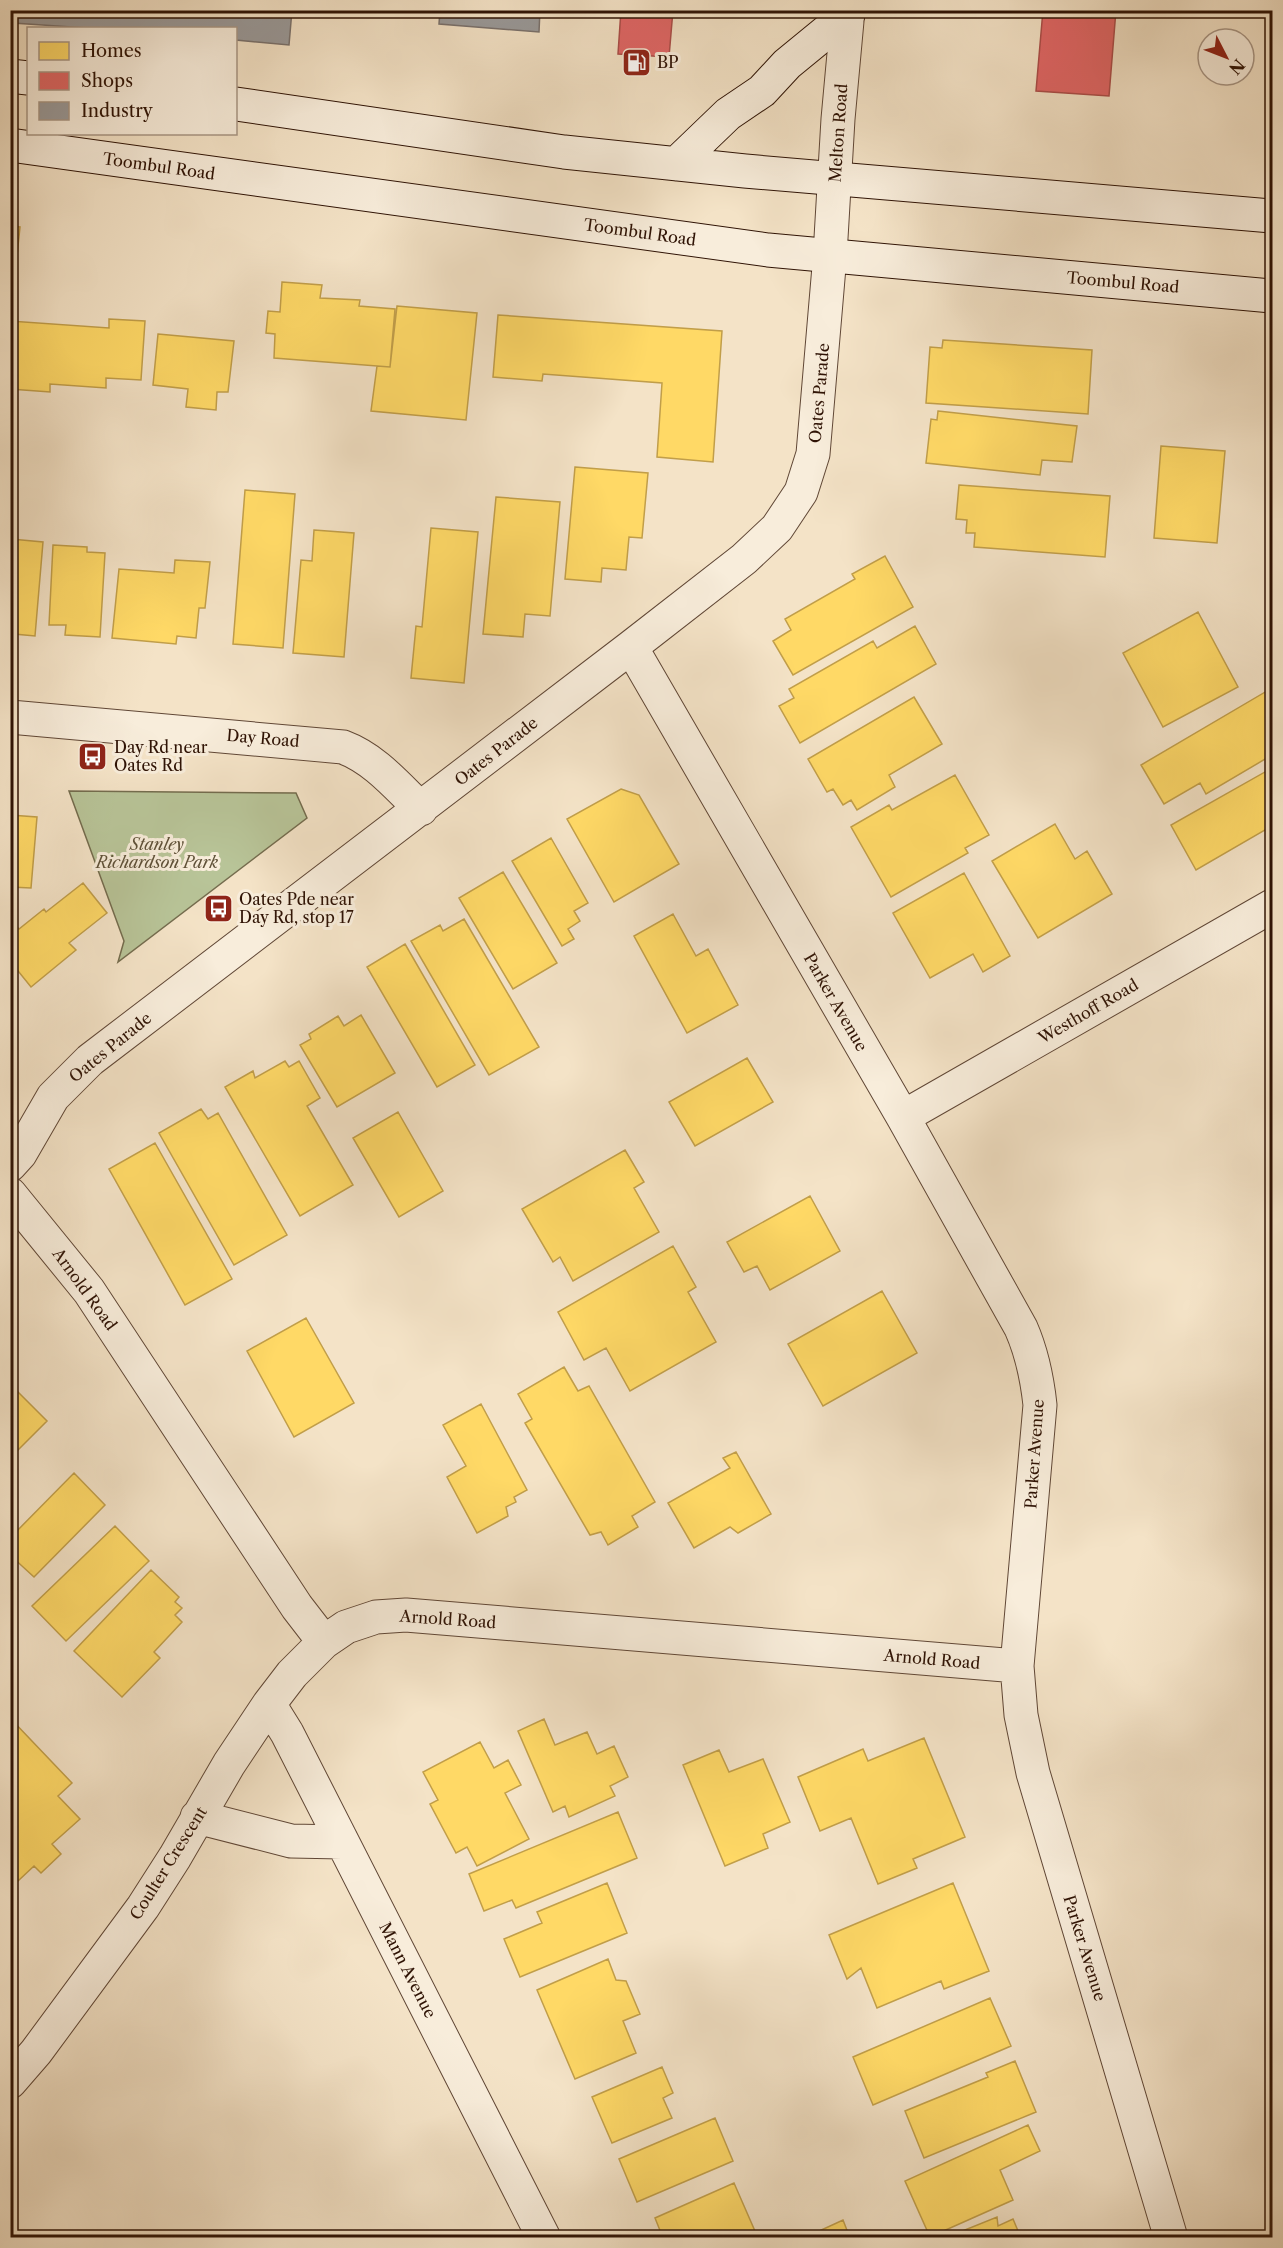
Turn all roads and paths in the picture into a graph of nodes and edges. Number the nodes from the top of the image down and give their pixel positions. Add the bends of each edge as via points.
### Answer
1 (848, 12) edge
2 (10, 76) edge
3 (27, 78) edge
4 (237, 104) edge
5 (10, 145) edge
6 (676, 164) junction
7 (834, 179) junction
8 (1272, 216) edge
9 (830, 255) junction
10 (1272, 296) edge
11 (631, 647) junction
12 (10, 717) edge
13 (421, 809) junction
14 (1272, 906) edge
15 (903, 1117) junction
16 (10, 1165) edge
17 (10, 1194) edge
18 (324, 1642) junction
19 (1017, 1666) junction
20 (269, 1704) junction
21 (197, 1817) junction
22 (342, 1842) junction
23 (10, 2082) edge
24 (544, 2238) edge
25 (1171, 2238) edge

1 - 6 street via 762,91 728,114
1 - 7 street, Melton Road
2 - 3 street
4 - 6 street via 564,152
5 - 9 street, Toombul Road via 768,250
6 - 7 street
7 - 8 street
7 - 9 street, Melton Road
9 - 10 street, Toombul Road
9 - 11 street, Oates Parade via 813,454 801,492 761,544
11 - 13 street, Oates Parade
11 - 15 street, Parker Avenue
12 - 13 street, Day Road via 343,747 376,765
13 - 16 street, Oates Parade via 90,1060 52,1097
14 - 15 street, Westhoff Road
15 - 19 street, Parker Avenue via 1021,1328 1037,1375 1040,1405
17 - 18 street, Arnold Road via 89,1291
18 - 19 street, Arnold Road via 356,1623 406,1614
18 - 20 street, Coulter Crescent
19 - 25 street, Parker Avenue via 1020,1715 1033,1773
20 - 21 street, Coulter Crescent
20 - 22 street, Mann Avenue
21 - 22 street via 291,1841
21 - 23 street, Coulter Crescent via 144,1906
22 - 24 street, Mann Avenue

